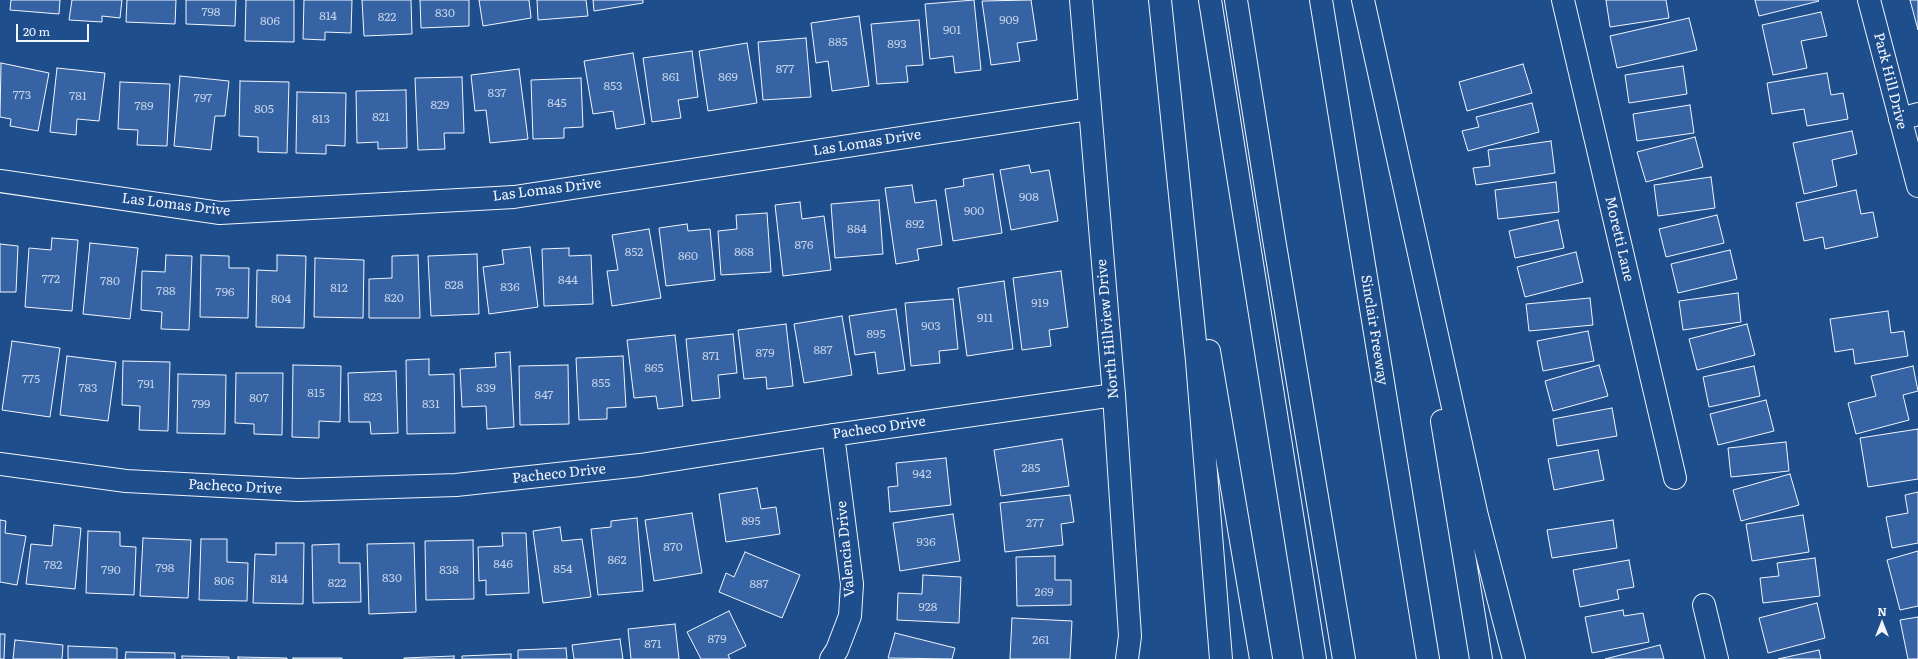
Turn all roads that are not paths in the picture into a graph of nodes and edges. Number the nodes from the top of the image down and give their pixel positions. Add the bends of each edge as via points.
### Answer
1 (1081, 0) edge
2 (1160, 0) edge
3 (1210, 0) edge
4 (1236, 0) edge
5 (1321, 0) edge
6 (1363, 0) edge
7 (1563, 0) edge
8 (1869, 0) edge
9 (1090, 109) junction
10 (1909, 117) edge
11 (1403, 177) junction
12 (1180, 180) junction
13 (0, 181) edge
14 (1918, 186) edge
15 (1114, 395) junction
16 (833, 435) junction
17 (0, 464) edge
18 (1675, 478) dead end
19 (1704, 605) dead end
20 (831, 659) edge
21 (1127, 659) edge
22 (1221, 659) edge
23 (1261, 659) edge
24 (1315, 659) edge
25 (1344, 659) edge
26 (1428, 659) edge
27 (1481, 659) edge
28 (1514, 659) edge
29 (1716, 659) edge

1 - 9 main road, North Hillview Drive
2 - 12 main road
3 - 24 main road
4 - 25 main road
5 - 26 main road, Sinclair Freeway
6 - 11 main road
7 - 18 main road, Moretti Lane
8 - 10 main road, Park Hill Drive
9 - 13 main road, Las Lomas Drive via 514,196 220,213
9 - 15 main road, North Hillview Drive
10 - 14 main road, Park Hill Drive
11 - 27 main road
11 - 28 main road via 1477,516
12 - 22 main road
12 - 23 main road
15 - 16 main road, Pacheco Drive
15 - 21 main road, North Hillview Drive via 1130,636
16 - 17 main road, Pacheco Drive via 640,465 448,486 298,490 126,481
16 - 20 main road, Valencia Drive via 852,584 850,616
19 - 29 main road

